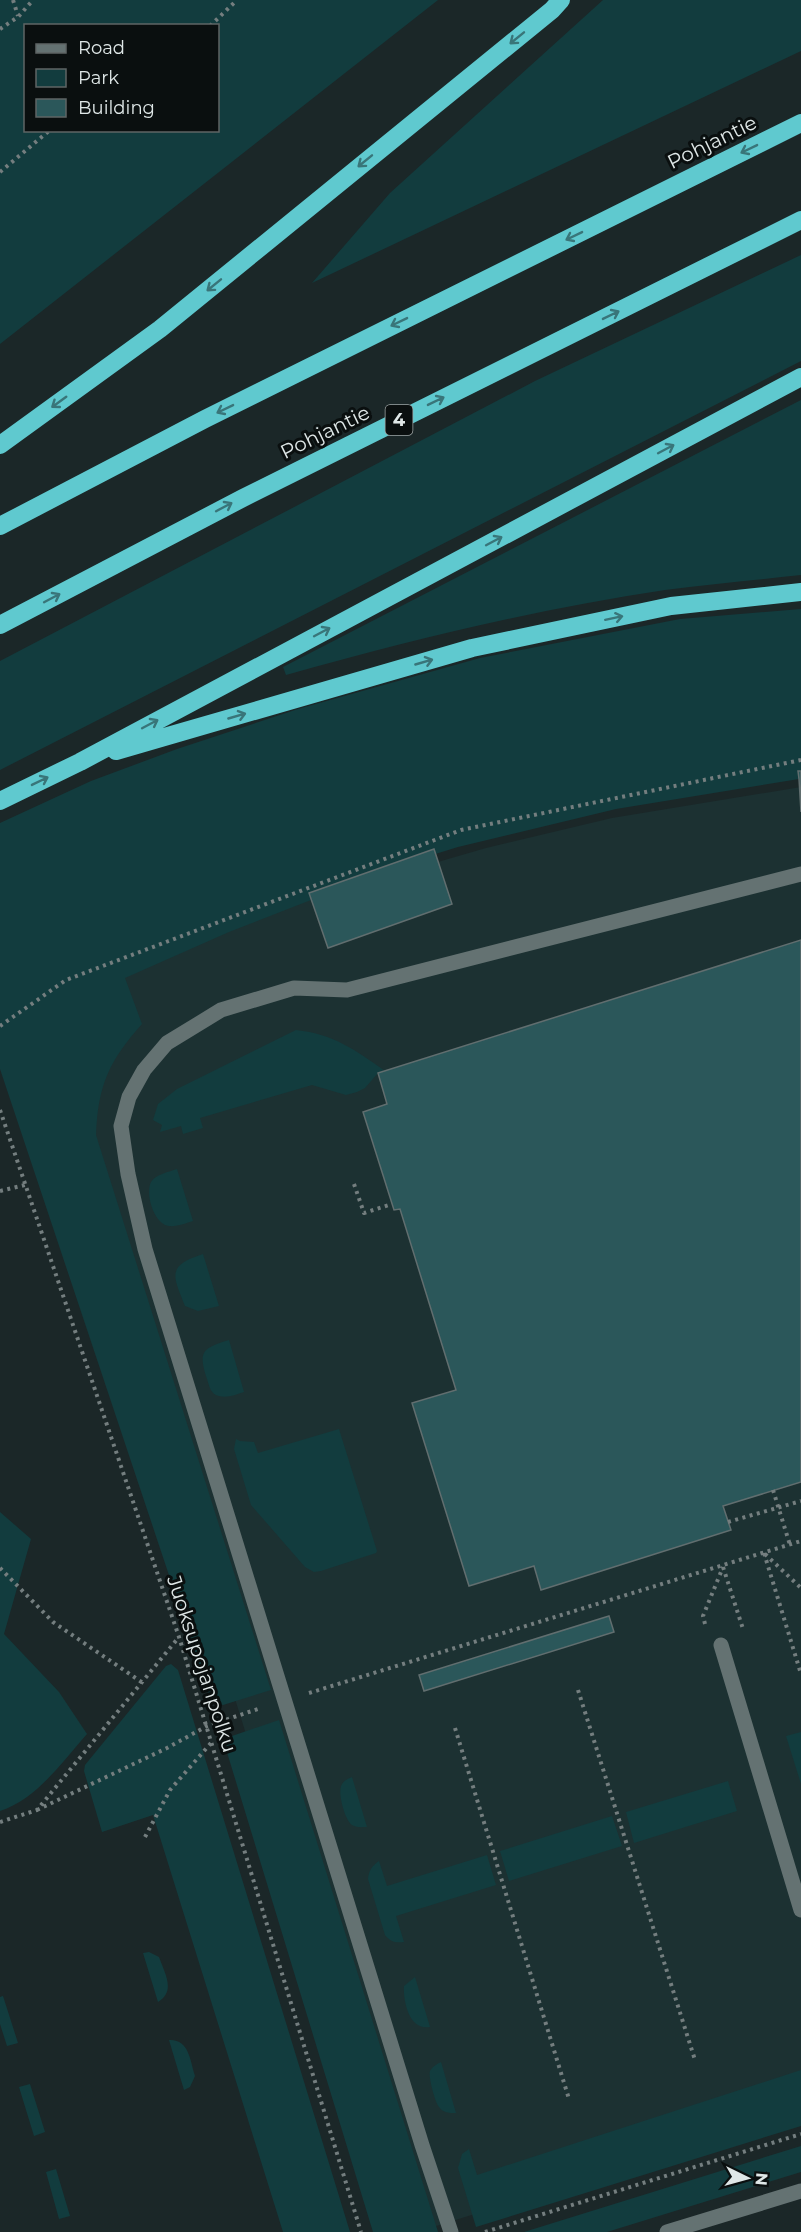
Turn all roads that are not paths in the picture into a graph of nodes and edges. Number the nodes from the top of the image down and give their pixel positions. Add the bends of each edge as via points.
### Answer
1 (561, 0) edge
2 (801, 123) edge
3 (801, 220) edge
4 (801, 377) edge
5 (0, 445) edge
6 (0, 526) edge
7 (801, 592) edge
8 (0, 625) edge
9 (80, 762) junction
10 (0, 801) edge
11 (801, 874) edge
12 (721, 1645) dead end
13 (801, 1910) edge
14 (801, 2191) edge
15 (451, 2232) edge
16 (667, 2232) edge

1 -> 5 highway via 160,329
2 -> 6 highway, Pohjantie via 205,418
8 -> 3 highway, Pohjantie / 4 via 243,498
9 -> 4 highway
9 -> 7 highway via 472,648 671,606
10 -> 9 highway
11 - 15 street via 347,990 294,988 221,1010 167,1043 144,1070 129,1097 121,1126 145,1249
12 - 13 street
14 - 16 street

